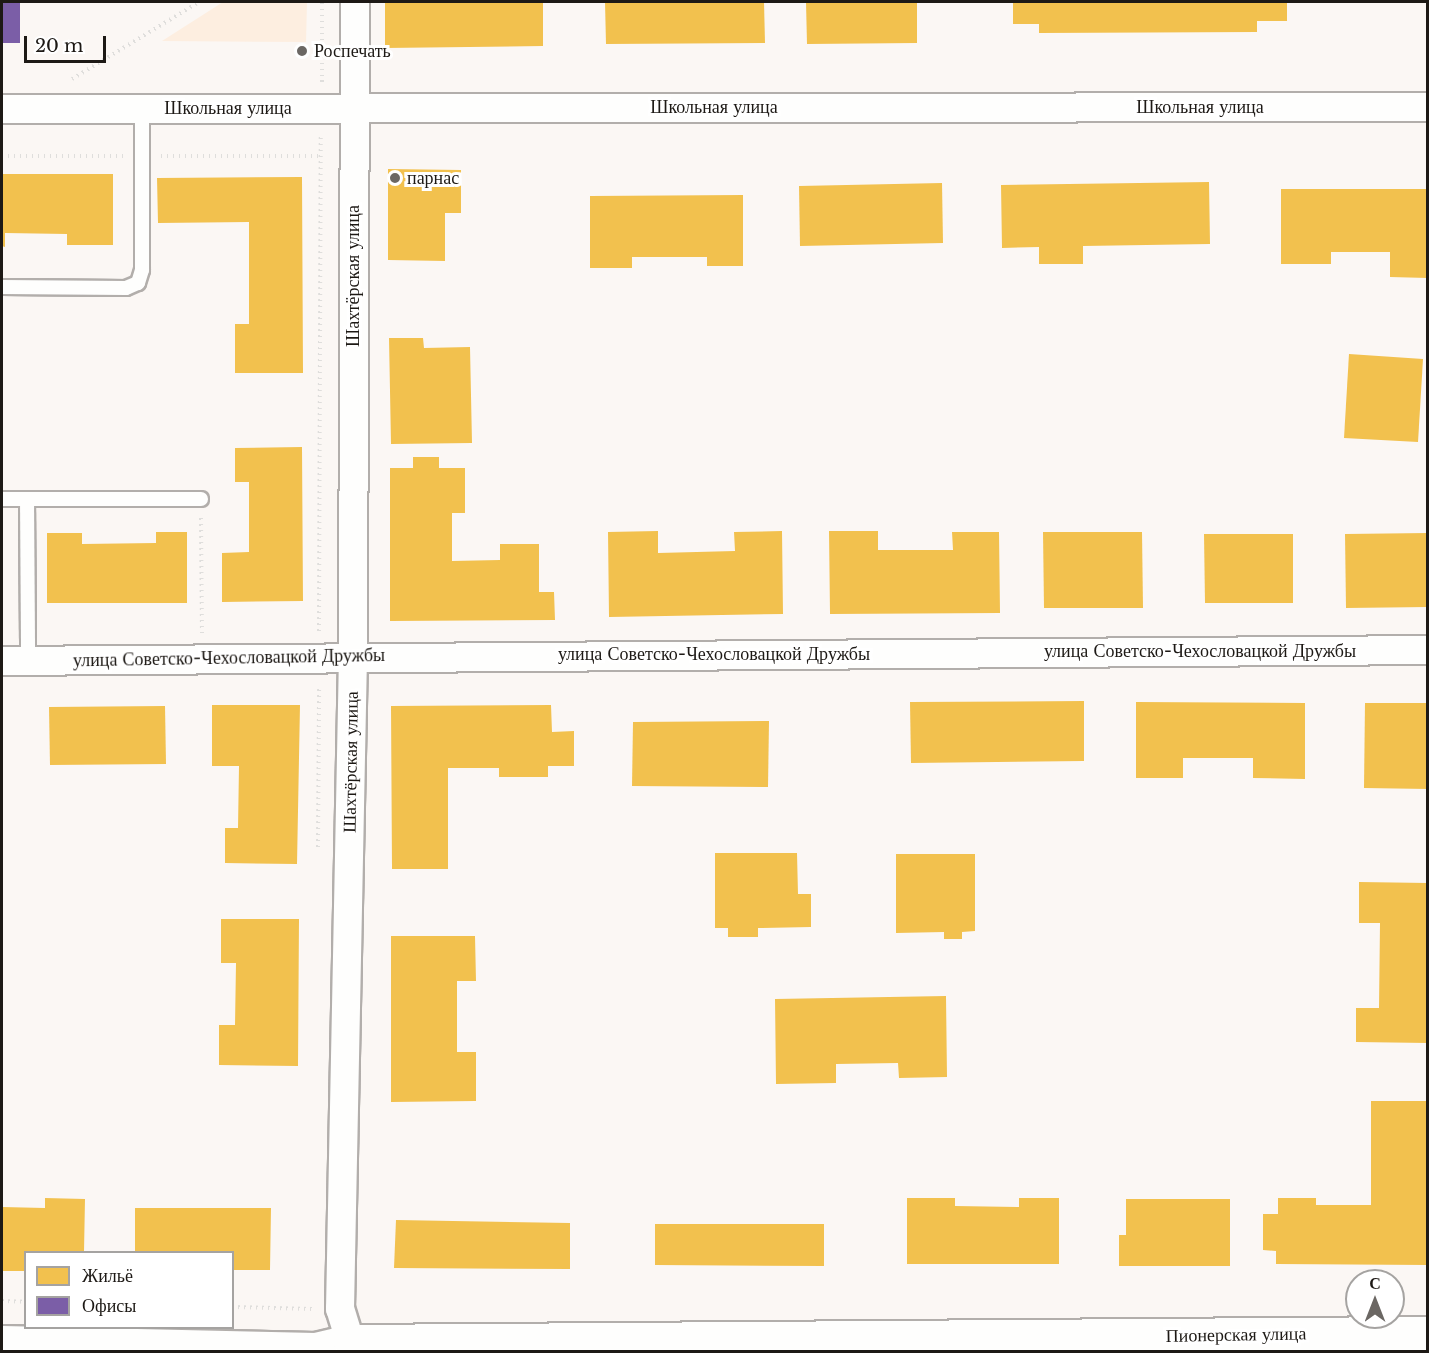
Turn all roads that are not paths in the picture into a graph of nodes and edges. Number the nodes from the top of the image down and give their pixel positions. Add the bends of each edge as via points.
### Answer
1 (355, 2) edge
2 (1428, 107) edge
3 (353, 108) junction
4 (2, 109) edge
5 (142, 109) junction
6 (2, 287) edge
7 (2, 499) edge
8 (27, 499) junction
9 (201, 499) road end
10 (1428, 650) edge
11 (353, 656) junction
12 (15, 661) edge
13 (1428, 1333) edge
14 (350, 1341) junction
15 (2, 1342) edge
16 (976, 1345) edge
17 (282, 1350) edge

1 - 3 street, Шахтёрская улица
2 - 3 street, Школьная улица
3 - 5 street, Школьная улица
3 - 11 street, Шахтёрская улица
4 - 5 street, Школьная улица
5 - 6 lane via 142,270 138,283 126,288
7 - 8 lane
8 - 9 lane
8 - 12 lane
10 - 11 street, улица Советско-Чехословацкой Дружбы
11 - 12 street, улица Советско-Чехословацкой Дружбы
11 - 14 street, Шахтёрская улица via 340,1309
13 - 16 street, Пионерская улица
14 - 16 street, Пионерская улица
14 - 17 street, Пионерская улица via 315,1349
15 - 17 street, Пионерская улица

